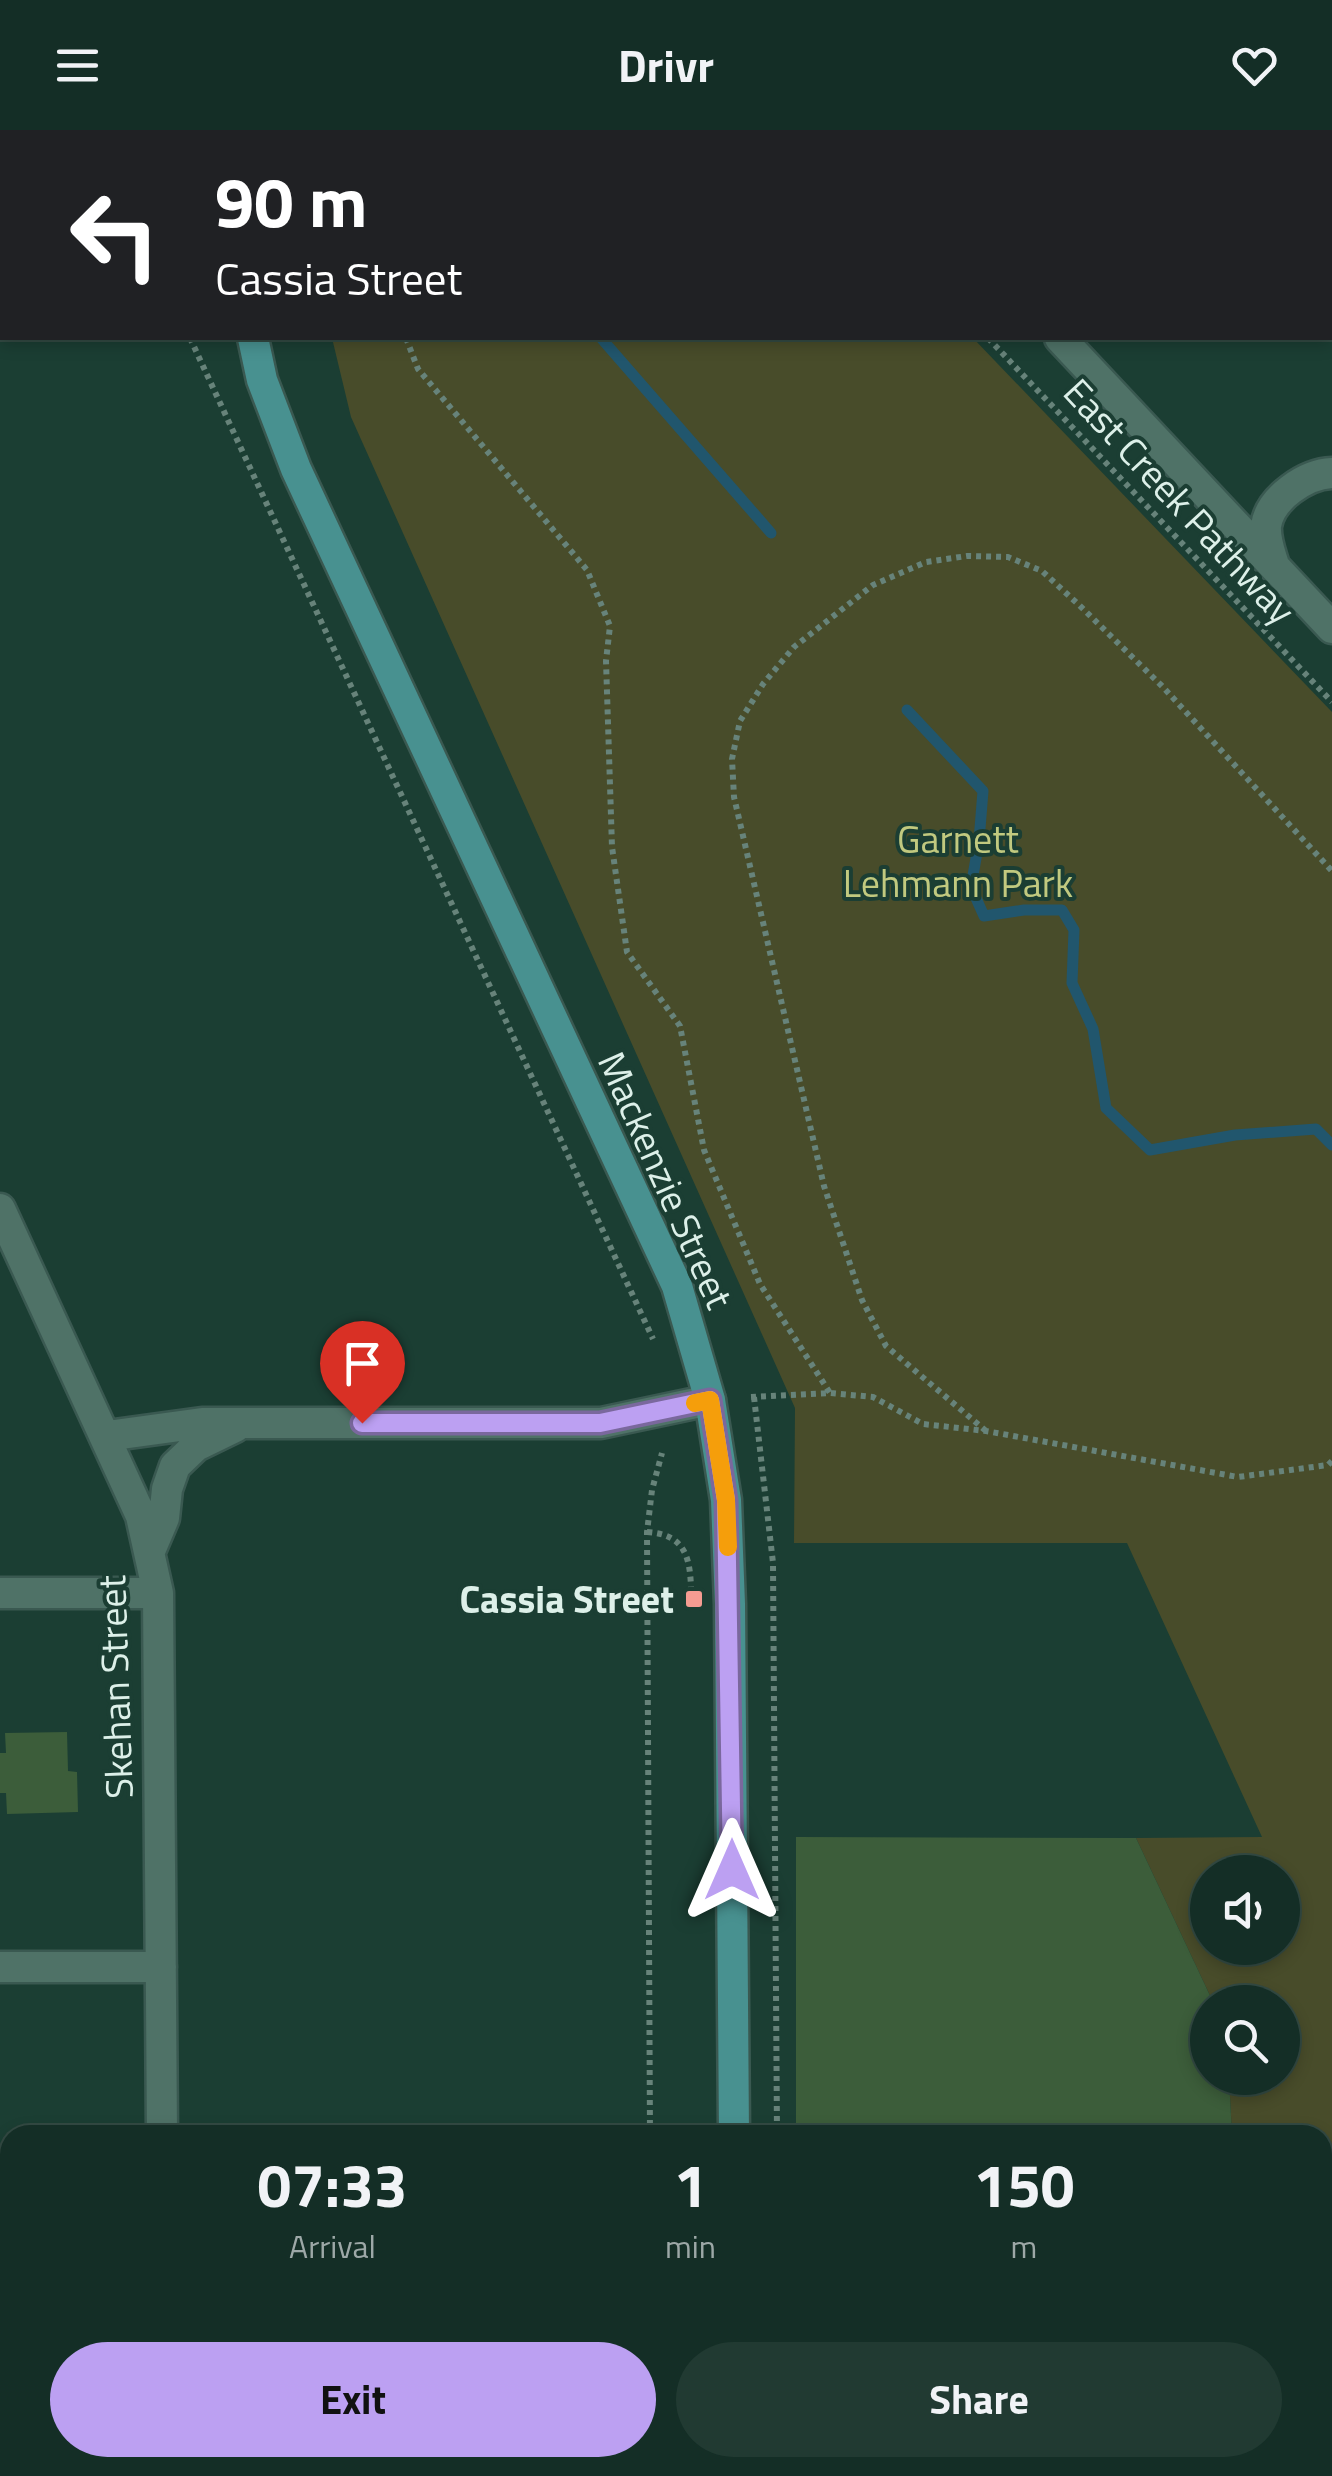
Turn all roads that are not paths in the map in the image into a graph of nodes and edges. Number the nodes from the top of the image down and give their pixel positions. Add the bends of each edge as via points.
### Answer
1 (242, 340) edge
2 (253, 340) edge
3 (1062, 340) edge
4 (262, 380) junction
5 (1332, 474) edge
6 (1275, 568) junction
7 (1332, 628) edge
8 (0, 1208) edge
9 (710, 1400) junction
10 (242, 1423) junction
11 (107, 1436) junction
12 (150, 1551) junction
13 (0, 1593) edge
14 (158, 1593) junction
15 (0, 1967) edge
16 (161, 1967) junction
17 (162, 2125) edge
18 (734, 2125) edge

1 - 4 street, Mackenzie Street
2 - 4 main road, Mackenzie Street
3 - 6 street
4 - 9 main road, Mackenzie Street via 296,469 677,1286
5 - 6 street via 1296,486 1274,505 1266,540
6 - 7 street
8 - 11 street, Skehan Street
9 - 10 street via 600,1423
9 - 18 main road, Mackenzie Street via 726,1500 730,1604
10 - 11 street
10 - 12 street via 196,1446 175,1466
11 - 12 street, Skehan Street
12 - 14 street, Skehan Street
13 - 14 street
14 - 16 street, Skehan Street
15 - 16 street
16 - 17 street, Skehan Street

